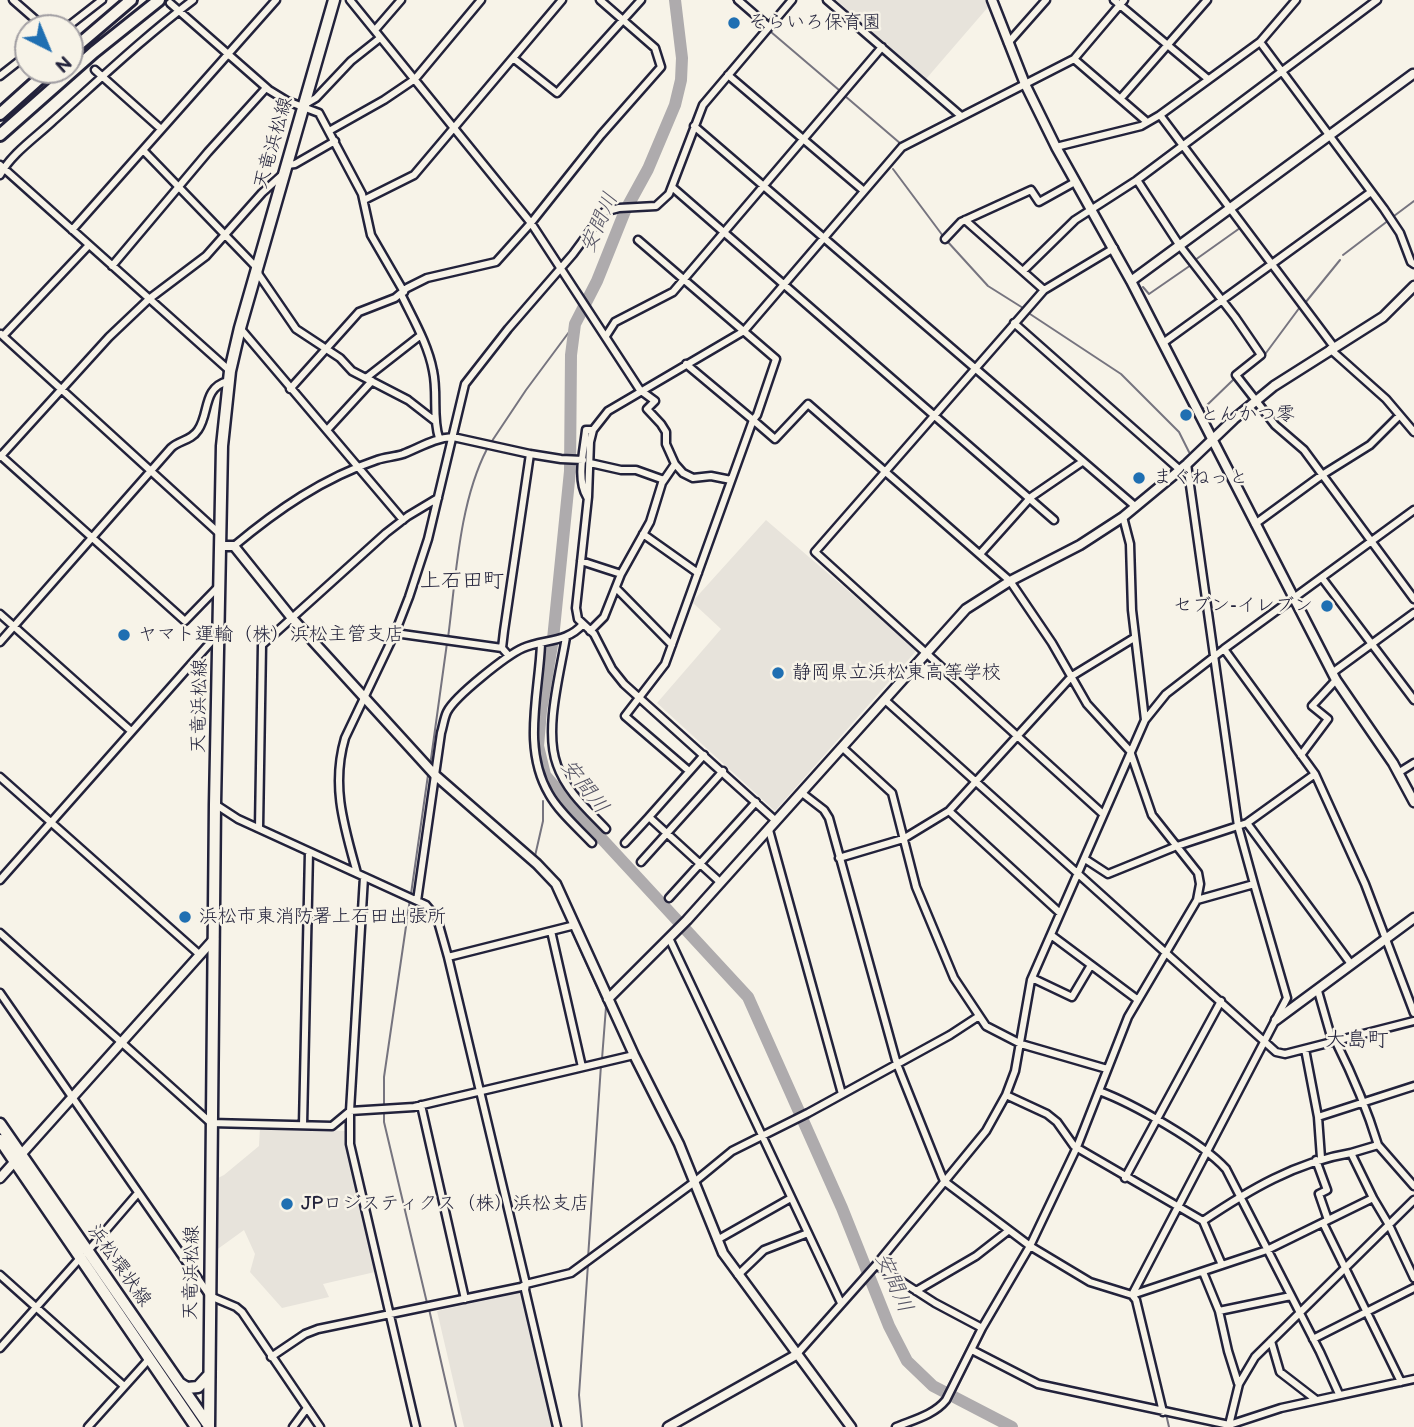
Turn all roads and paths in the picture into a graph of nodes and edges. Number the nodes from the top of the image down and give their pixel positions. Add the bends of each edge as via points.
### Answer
1 (13, 0) edge
2 (102, 0) edge
3 (131, 0) edge
4 (193, 0) edge
5 (276, 0) edge
6 (334, 0) edge
7 (350, 0) edge
8 (401, 0) edge
9 (481, 0) edge
10 (562, 0) edge
11 (600, 0) edge
12 (641, 0) edge
13 (738, 0) edge
14 (792, 0) edge
15 (827, 0) edge
16 (992, 0) edge
17 (1046, 0) edge
18 (1207, 0) edge
19 (1296, 0) edge
20 (1377, 0) edge
21 (164, 2) edge
22 (1119, 2) edge
23 (178, 11) junction
24 (29, 14) edge
25 (84, 14) edge
26 (624, 19) junction
27 (769, 27) junction
28 (374, 30) junction
29 (380, 38) junction
30 (84, 40) edge
31 (1260, 42) junction
32 (1008, 43) junction
33 (1167, 46) junction
34 (882, 47) junction
35 (94, 52) junction
36 (227, 55) junction
37 (513, 58) junction
38 (1074, 59) junction
39 (14, 65) edge
40 (95, 70) tunnel mouth
41 (1281, 72) junction
42 (1414, 74) edge
43 (728, 75) junction
44 (0, 76) edge
45 (103, 76) junction
46 (415, 79) junction
47 (1208, 79) junction
48 (33, 84) edge
49 (1025, 84) junction
50 (266, 88) junction
51 (1121, 98) junction
52 (302, 106) junction
53 (0, 114) edge
54 (1160, 115) junction
55 (961, 116) junction
56 (1147, 122) junction
57 (694, 126) junction
58 (454, 128) junction
59 (161, 129) junction
60 (330, 131) junction
61 (1330, 134) junction
62 (0, 135) edge
63 (803, 139) junction
64 (335, 141) junction
65 (1182, 144) junction
66 (0, 145) edge
67 (1056, 147) junction
68 (143, 150) junction
69 (285, 169) junction
70 (1, 170) edge
71 (1137, 180) junction
72 (1075, 182) junction
73 (763, 186) junction
74 (180, 187) junction
75 (672, 187) junction
76 (864, 191) junction
77 (1371, 192) junction
78 (364, 200) junction
79 (1231, 208) junction
80 (1091, 209) junction
81 (965, 220) junction
82 (531, 223) junction
83 (72, 230) junction
84 (724, 231) junction
85 (226, 236) junction
86 (824, 238) junction
87 (945, 239) dead end
88 (638, 240) dead end
89 (89, 245) junction
90 (1180, 246) junction
91 (1114, 248) junction
92 (1271, 264) junction
93 (1414, 264) edge
94 (112, 266) junction
95 (257, 268) junction
96 (561, 268) junction
97 (1023, 271) junction
98 (683, 279) junction
99 (1131, 281) junction
100 (785, 283) junction
101 (1414, 286) edge
102 (1044, 290) junction
103 (402, 293) junction
104 (149, 299) junction
105 (1221, 301) junction
106 (1014, 323) junction
107 (240, 328) junction
108 (744, 331) junction
109 (1, 335) edge
110 (421, 335) junction
111 (606, 337) junction
112 (1163, 343) junction
113 (327, 348) junction
114 (1332, 348) junction
115 (686, 364) junction
116 (975, 368) junction
117 (229, 376) junction
118 (369, 380) junction
119 (290, 389) junction
120 (61, 390) junction
121 (640, 390) junction
122 (1255, 402) junction
123 (935, 414) junction
124 (1399, 416) junction
125 (753, 420) junction
126 (435, 421) junction
127 (327, 430) junction
128 (1414, 432) edge
129 (453, 437) junction
130 (439, 438) junction
131 (1212, 441) junction
132 (530, 454) junction
133 (0, 456) edge
134 (584, 461) junction
135 (1082, 462) junction
136 (675, 464) junction
137 (359, 467) junction
138 (1184, 467) junction
139 (151, 470) junction
140 (885, 471) junction
141 (1322, 475) junction
142 (664, 480) junction
143 (731, 480) junction
144 (1031, 497) junction
145 (438, 498) junction
146 (1136, 507) junction
147 (1414, 510) edge
148 (1123, 517) junction
149 (403, 520) junction
150 (1054, 520) dead end
151 (1255, 524) junction
152 (643, 534) junction
153 (91, 538) junction
154 (221, 540) junction
155 (1372, 541) junction
156 (234, 546) junction
157 (980, 554) junction
158 (581, 561) junction
159 (698, 573) junction
160 (621, 574) junction
161 (1322, 578) junction
162 (1010, 581) junction
163 (219, 585) junction
164 (616, 588) junction
165 (1414, 598) edge
166 (1293, 599) junction
167 (1414, 612) edge
168 (0, 614) edge
169 (291, 617) junction
170 (583, 624) junction
171 (14, 626) junction
172 (590, 631) junction
173 (395, 633) junction
174 (219, 634) junction
175 (566, 637) junction
176 (1134, 638) junction
177 (0, 642) edge
178 (541, 644) junction
179 (1372, 644) junction
180 (672, 645) junction
181 (502, 648) junction
182 (1224, 649) junction
183 (927, 655) junction
184 (509, 656) junction
185 (1214, 657) junction
186 (1072, 676) junction
187 (1334, 677) junction
188 (365, 698) junction
189 (640, 698) junction
190 (885, 700) junction
191 (1414, 700) edge
192 (1145, 720) junction
193 (131, 731) junction
194 (1017, 736) junction
195 (843, 748) junction
196 (1130, 751) junction
197 (704, 755) junction
198 (1301, 755) junction
199 (1414, 763) edge
200 (689, 771) junction
201 (723, 771) junction
202 (1398, 773) junction
203 (434, 774) junction
204 (1315, 774) junction
205 (0, 777) edge
206 (976, 781) junction
207 (802, 793) junction
208 (756, 802) junction
209 (1414, 803) edge
210 (215, 804) junction
211 (949, 811) junction
212 (1103, 814) junction
213 (649, 817) junction
214 (776, 821) junction
215 (51, 822) junction
216 (1247, 823) junction
217 (1238, 826) junction
218 (259, 828) junction
219 (606, 829) dead end
220 (769, 830) junction
221 (667, 833) junction
222 (903, 839) junction
223 (592, 843) dead end
224 (625, 843) dead end
225 (1177, 846) junction
226 (309, 852) junction
227 (839, 858) junction
228 (1085, 859) junction
229 (640, 862) dead end
230 (700, 864) junction
231 (1077, 873) junction
232 (361, 875) junction
233 (0, 880) edge
234 (721, 883) junction
235 (1254, 884) junction
236 (669, 898) dead end
237 (1197, 900) junction
238 (416, 901) junction
239 (1060, 913) junction
240 (1414, 918) edge
241 (575, 925) junction
242 (551, 931) junction
243 (0, 933) edge
244 (672, 935) junction
245 (1051, 935) junction
246 (214, 939) junction
247 (1386, 939) junction
248 (1166, 952) junction
249 (199, 954) junction
250 (449, 957) junction
251 (1351, 964) junction
252 (1091, 965) junction
253 (1032, 978) junction
254 (1318, 990) junction
255 (0, 993) edge
256 (608, 999) junction
257 (1138, 1000) junction
258 (1221, 1001) junction
259 (1414, 1013) edge
260 (979, 1016) junction
261 (1276, 1020) junction
262 (1414, 1021) edge
263 (1264, 1041) junction
264 (1336, 1042) junction
265 (121, 1043) junction
266 (1021, 1044) junction
267 (1305, 1049) junction
268 (635, 1055) junction
269 (897, 1064) junction
270 (582, 1067) junction
271 (1107, 1069) junction
272 (1414, 1086) edge
273 (481, 1091) junction
274 (1098, 1091) junction
275 (842, 1094) junction
276 (1006, 1095) junction
277 (72, 1098) junction
278 (1365, 1104) junction
279 (421, 1105) junction
280 (350, 1111) junction
281 (1318, 1117) junction
282 (1156, 1120) junction
283 (211, 1123) junction
284 (0, 1124) edge
285 (303, 1125) junction
286 (761, 1138) junction
287 (0, 1140) edge
288 (1378, 1145) junction
289 (1076, 1147) junction
290 (1207, 1153) junction
291 (1351, 1153) junction
292 (18, 1158) junction
293 (1318, 1159) junction
294 (0, 1178) edge
295 (1125, 1178) junction
296 (944, 1181) junction
297 (694, 1183) junction
298 (1414, 1186) edge
299 (138, 1193) junction
300 (1241, 1195) junction
301 (791, 1198) junction
302 (1373, 1198) junction
303 (1414, 1200) edge
304 (1179, 1207) junction
305 (1203, 1221) junction
306 (1326, 1221) junction
307 (1389, 1225) junction
308 (1008, 1231) junction
309 (808, 1233) junction
310 (717, 1240) junction
311 (1030, 1246) junction
312 (1268, 1250) junction
313 (85, 1254) junction
314 (876, 1265) junction
315 (1222, 1265) junction
316 (1345, 1268) junction
317 (1203, 1272) junction
318 (0, 1275) edge
319 (738, 1275) junction
320 (1414, 1278) edge
321 (526, 1284) junction
322 (1414, 1288) edge
323 (916, 1291) junction
324 (1132, 1295) junction
325 (209, 1296) junction
326 (1291, 1296) junction
327 (466, 1300) junction
328 (841, 1303) junction
329 (35, 1307) junction
330 (1219, 1311) junction
331 (1367, 1312) junction
332 (1299, 1313) junction
333 (389, 1315) junction
334 (982, 1328) junction
335 (1313, 1339) junction
336 (1271, 1341) junction
337 (0, 1348) edge
338 (972, 1350) junction
339 (796, 1355) junction
340 (271, 1357) junction
341 (150, 1358) junction
342 (209, 1375) junction
343 (1414, 1379) edge
344 (1401, 1382) junction
345 (179, 1383) junction
346 (1238, 1384) junction
347 (124, 1386) junction
348 (1339, 1394) junction
349 (1315, 1399) junction
350 (307, 1408) junction
351 (1164, 1412) junction
352 (1228, 1426) edge
353 (88, 1427) edge
354 (196, 1427) edge
355 (209, 1427) edge
356 (293, 1427) edge
357 (320, 1427) edge
358 (416, 1427) edge
359 (557, 1427) edge
360 (668, 1427) edge
361 (851, 1427) edge
362 (896, 1427) edge

1 - 24 street
2 - 25 street
3 - 30 highway
4 - 23 street
5 - 36 street
6 - 52 main road, 天竜浜松線
7 - 28 street
8 - 28 street
9 - 46 street
10 - 37 street
11 - 26 street
12 - 26 street
13 - 27 street
14 - 27 street
15 - 34 street
16 - 32 street
17 - 32 street
18 - 33 street
19 - 31 street
20 - 41 street
21 - 23 street
21 - 35 highway
22 - 33 street
22 - 38 street
23 - 36 street
23 - 45 street
26 - 37 street via 557,93
26 - 82 street via 655,48 661,67
27 - 43 street
28 - 29 street
29 - 46 street
29 - 52 street
31 - 41 street
31 - 47 street
32 - 49 street
33 - 47 street
33 - 51 street
34 - 55 street
34 - 63 street
35 - 62 highway
35 - 66 highway
36 - 50 street
36 - 59 street
37 - 58 street
38 - 49 street
38 - 51 street
39 - 44 street
40 - 45 street
41 - 61 street
41 - 65 street
42 - 61 street
43 - 57 street via 704,104
43 - 63 street
45 - 59 street
45 - 70 street
46 - 58 street
46 - 60 street
47 - 54 street
48 - 53 highway
49 - 55 street
49 - 67 street
50 - 52 street
50 - 74 street
51 - 56 street
52 - 60 street via 319,113
52 - 69 main road, 天竜浜松線
54 - 56 street
54 - 65 street
55 - 76 street via 902,147
56 - 67 street
57 - 73 street
57 - 75 street
58 - 78 street via 414,175
58 - 82 street
59 - 68 street
60 - 64 street
61 - 77 street
61 - 79 street
63 - 73 street
63 - 76 street
64 - 69 street
64 - 78 street
65 - 71 street
65 - 79 street
67 - 72 street
68 - 74 street
68 - 83 street
69 - 85 street
69 - 95 main road, 天竜浜松線
70 - 83 street
71 - 80 street
71 - 90 street
72 - 80 street
72 - 81 street via 1039,202 1031,190
73 - 84 street
73 - 86 street
74 - 85 street
74 - 94 street
75 - 84 street
75 - 96 street via 653,206 604,212
76 - 86 street
77 - 92 street
77 - 93 street via 1400,233
78 - 103 street via 371,235
79 - 90 street
79 - 92 street
80 - 91 street
80 - 97 street
81 - 87 street
81 - 97 street
82 - 96 street
82 - 103 street via 496,262 427,278
83 - 89 street
84 - 98 street
84 - 100 street
85 - 95 street
85 - 104 street via 189,271
86 - 100 street
86 - 116 street
88 - 98 street
89 - 94 street
89 - 109 street
90 - 99 street
90 - 105 street
91 - 99 street
91 - 102 street
92 - 105 street
92 - 114 street
94 - 104 street
95 - 107 main road, 天竜浜松線
95 - 113 street via 296,329
96 - 111 street
96 - 129 street via 465,384
97 - 102 street
98 - 108 street
98 - 111 street via 673,292 615,322
99 - 112 street
100 - 108 street
100 - 123 street
101 - 114 street via 1383,317
102 - 106 street
103 - 110 street
103 - 113 street via 359,312
104 - 117 street
104 - 120 street
105 - 112 street
105 - 122 street via 1261,355 1236,374
106 - 116 street
106 - 138 street
107 - 117 main road, 天竜浜松線
107 - 119 street
108 - 115 street
108 - 125 street via 776,359
109 - 120 street
110 - 118 street
110 - 126 street via 433,373
111 - 121 street
112 - 131 street
113 - 118 street
113 - 119 street
114 - 122 street
114 - 124 street
115 - 121 street
115 - 125 street
116 - 123 street
116 - 135 street
117 - 139 street via 210,393 197,432 178,441
117 - 154 main road, 天竜浜松線 via 222,446
118 - 126 street via 408,400
118 - 127 street
119 - 127 street
120 - 133 street
120 - 139 street
121 - 134 street via 608,411 593,430
121 - 136 street via 655,401 648,409 666,432
122 - 131 street
122 - 141 street via 1304,450
123 - 140 street
123 - 144 street
124 - 128 street
124 - 141 street via 1370,445
125 - 140 street via 775,439 808,404
125 - 143 street
126 - 130 street
127 - 137 street
129 - 130 street
129 - 132 street
129 - 145 street
130 - 137 street
131 - 138 street
131 - 151 street
132 - 134 street
132 - 181 street
133 - 153 street
134 - 142 street
134 - 158 street via 588,497
135 - 144 street
135 - 146 street
136 - 142 street
136 - 143 street via 693,478 710,475
137 - 149 street
137 - 156 street via 303,494
138 - 146 street
138 - 185 street
139 - 153 street
139 - 154 street
140 - 157 street
140 - 183 street via 815,552
141 - 151 street
141 - 155 street
142 - 152 street
143 - 159 street
144 - 150 street
144 - 157 street
145 - 149 street
145 - 173 street
146 - 148 street
147 - 155 street
148 - 162 street
148 - 176 street via 1130,544
149 - 169 street
151 - 166 street
152 - 159 street
152 - 160 street
153 - 163 street via 185,621
153 - 171 street
154 - 156 street
154 - 163 main road, 天竜浜松線
155 - 161 street
155 - 165 street
156 - 169 street
157 - 162 street
158 - 160 street
158 - 170 street via 576,608
159 - 180 street
160 - 164 street
161 - 166 street
161 - 179 street
162 - 183 street via 966,609
162 - 186 street
163 - 174 main road, 天竜浜松線
164 - 172 street via 604,617
164 - 180 street
166 - 182 street
166 - 187 street
167 - 179 street
168 - 171 street
169 - 188 street
169 - 218 street via 262,645
170 - 172 street
170 - 175 street
171 - 177 street
171 - 193 street
172 - 189 street via 618,677
173 - 181 street
173 - 188 street
174 - 193 street
174 - 210 main road, 天竜浜松線
175 - 178 street
175 - 219 street via 553,723 555,756 567,785
176 - 186 street
176 - 192 street
178 - 184 street
178 - 223 street via 534,752 550,796
179 - 187 street
179 - 191 street
180 - 189 street via 665,664
181 - 184 street
182 - 185 street
182 - 198 street
183 - 190 street
183 - 194 street
184 - 203 street via 447,712
185 - 192 street via 1166,694
185 - 217 street
186 - 194 street
186 - 196 street via 1087,704
187 - 198 street via 1312,706 1328,719
187 - 202 street
188 - 203 street
188 - 232 street via 345,738 337,776 342,820
189 - 197 street
189 - 200 street via 625,716
190 - 195 street
190 - 206 street
192 - 196 street
193 - 215 street
194 - 206 street
194 - 212 street
195 - 207 street
195 - 222 street via 892,793
196 - 212 street
196 - 225 street via 1152,815
197 - 200 street
197 - 201 street
198 - 204 street
199 - 202 street
200 - 213 street
201 - 208 street
201 - 221 street
202 - 209 street
203 - 238 street
203 - 241 street via 556,884
204 - 216 street
204 - 247 street
205 - 215 street
206 - 211 street
206 - 231 street
207 - 214 street
207 - 227 street via 829,818
208 - 214 street
208 - 230 street
210 - 218 street
210 - 246 main road, 天竜浜松線
211 - 222 street
211 - 239 street
212 - 228 street
213 - 221 street
213 - 224 street
214 - 220 street
215 - 233 street
215 - 249 street
216 - 217 street
216 - 251 street
217 - 225 street
217 - 235 street
218 - 226 street
220 - 234 street
220 - 275 street
221 - 229 street
221 - 230 street
222 - 227 street
222 - 260 street via 916,887 947,963
225 - 228 street via 1108,874
225 - 237 street via 1198,873
226 - 232 street
226 - 285 street
227 - 269 street
228 - 231 street
230 - 234 street
230 - 236 street
231 - 239 street
231 - 248 street
232 - 238 street
232 - 280 street
234 - 244 street
235 - 237 street
235 - 261 street via 1287,998
237 - 248 street
238 - 250 street via 431,908 437,918
239 - 245 street
240 - 247 street
241 - 242 street
241 - 256 street
242 - 250 street
242 - 270 street
243 - 265 street
244 - 256 street
244 - 286 street
245 - 252 street
245 - 253 street
246 - 249 street
246 - 283 main road, 天竜浜松線
247 - 251 street
247 - 259 street
248 - 257 street
248 - 258 street
249 - 265 street
250 - 273 street
251 - 254 street
252 - 253 street via 1072,997
252 - 257 street
253 - 266 street
254 - 261 street
254 - 264 street
255 - 277 street
256 - 268 street
257 - 271 street
258 - 263 street
258 - 282 street
260 - 266 street via 986,1026
260 - 269 street
261 - 263 street
262 - 264 street
263 - 267 street via 1285,1054
263 - 290 street
264 - 267 street
264 - 278 street
265 - 277 street
265 - 283 street
266 - 271 street
266 - 276 street
267 - 281 street
268 - 270 street
268 - 297 street
269 - 275 street
269 - 296 street
270 - 273 street
271 - 274 street
272 - 278 street
273 - 279 street
273 - 321 street
274 - 282 street
274 - 289 street
275 - 286 street
276 - 289 street via 1058,1122
276 - 296 street via 986,1131
277 - 292 street
277 - 299 street
278 - 281 street
278 - 288 street
279 - 280 street
279 - 327 street
280 - 285 street via 332,1126
280 - 333 street via 350,1144
281 - 293 street
282 - 290 street
282 - 295 street
283 - 285 street
283 - 325 main road, 天竜浜松線
284 - 292 main road, 浜松環状線
286 - 297 street via 732,1151
286 - 301 street
287 - 292 main road, 浜松環状線
288 - 291 street
288 - 298 street
289 - 295 street
289 - 311 street
290 - 300 street via 1226,1169
290 - 304 street
291 - 293 street
291 - 302 street
292 - 294 street
292 - 313 main road, 浜松環状線
293 - 300 street
293 - 306 street via 1327,1190 1319,1194
295 - 304 street
296 - 308 street
296 - 314 street
297 - 310 street
297 - 321 street via 571,1273
299 - 313 street
299 - 325 street
300 - 305 street
300 - 312 street
301 - 309 street
301 - 310 street
302 - 306 street
302 - 307 street
303 - 307 street
304 - 305 street
304 - 324 street
305 - 315 street
306 - 312 street
306 - 316 street
307 - 316 street
307 - 320 street
308 - 311 street
308 - 323 street
309 - 319 street via 764,1250
309 - 328 street
310 - 319 street
311 - 324 street via 1090,1282
311 - 334 street
312 - 315 street
312 - 326 street
313 - 329 street
313 - 341 main road, 浜松環状線
313 - 345 main road, 浜松環状線
314 - 323 street
314 - 328 street
315 - 317 street
316 - 331 street
316 - 332 street
317 - 324 street
317 - 330 street
318 - 329 street
319 - 339 street
321 - 327 street
321 - 359 street
322 - 331 street
323 - 334 street
324 - 351 street
325 - 340 street via 236,1307
325 - 342 main road, 天竜浜松線
326 - 330 street
326 - 332 street
327 - 333 street
328 - 339 street
329 - 337 street
329 - 347 street
330 - 346 street
331 - 335 street
331 - 344 street
332 - 335 street
332 - 336 street
333 - 340 street via 318,1329
333 - 358 street
334 - 338 street
335 - 348 street
336 - 346 street
336 - 349 street via 1280,1371
338 - 351 street via 1038,1384
338 - 362 street via 940,1407
339 - 360 street
339 - 361 street
340 - 350 street
341 - 347 street
341 - 354 main road, 浜松環状線
342 - 345 main road via 198,1387
342 - 355 main road, 天竜浜松線
343 - 344 street
344 - 348 street
345 - 355 main road, 浜松環状線
346 - 352 street
347 - 353 street
348 - 349 street
349 - 352 street
350 - 356 street
350 - 357 street
351 - 352 street

